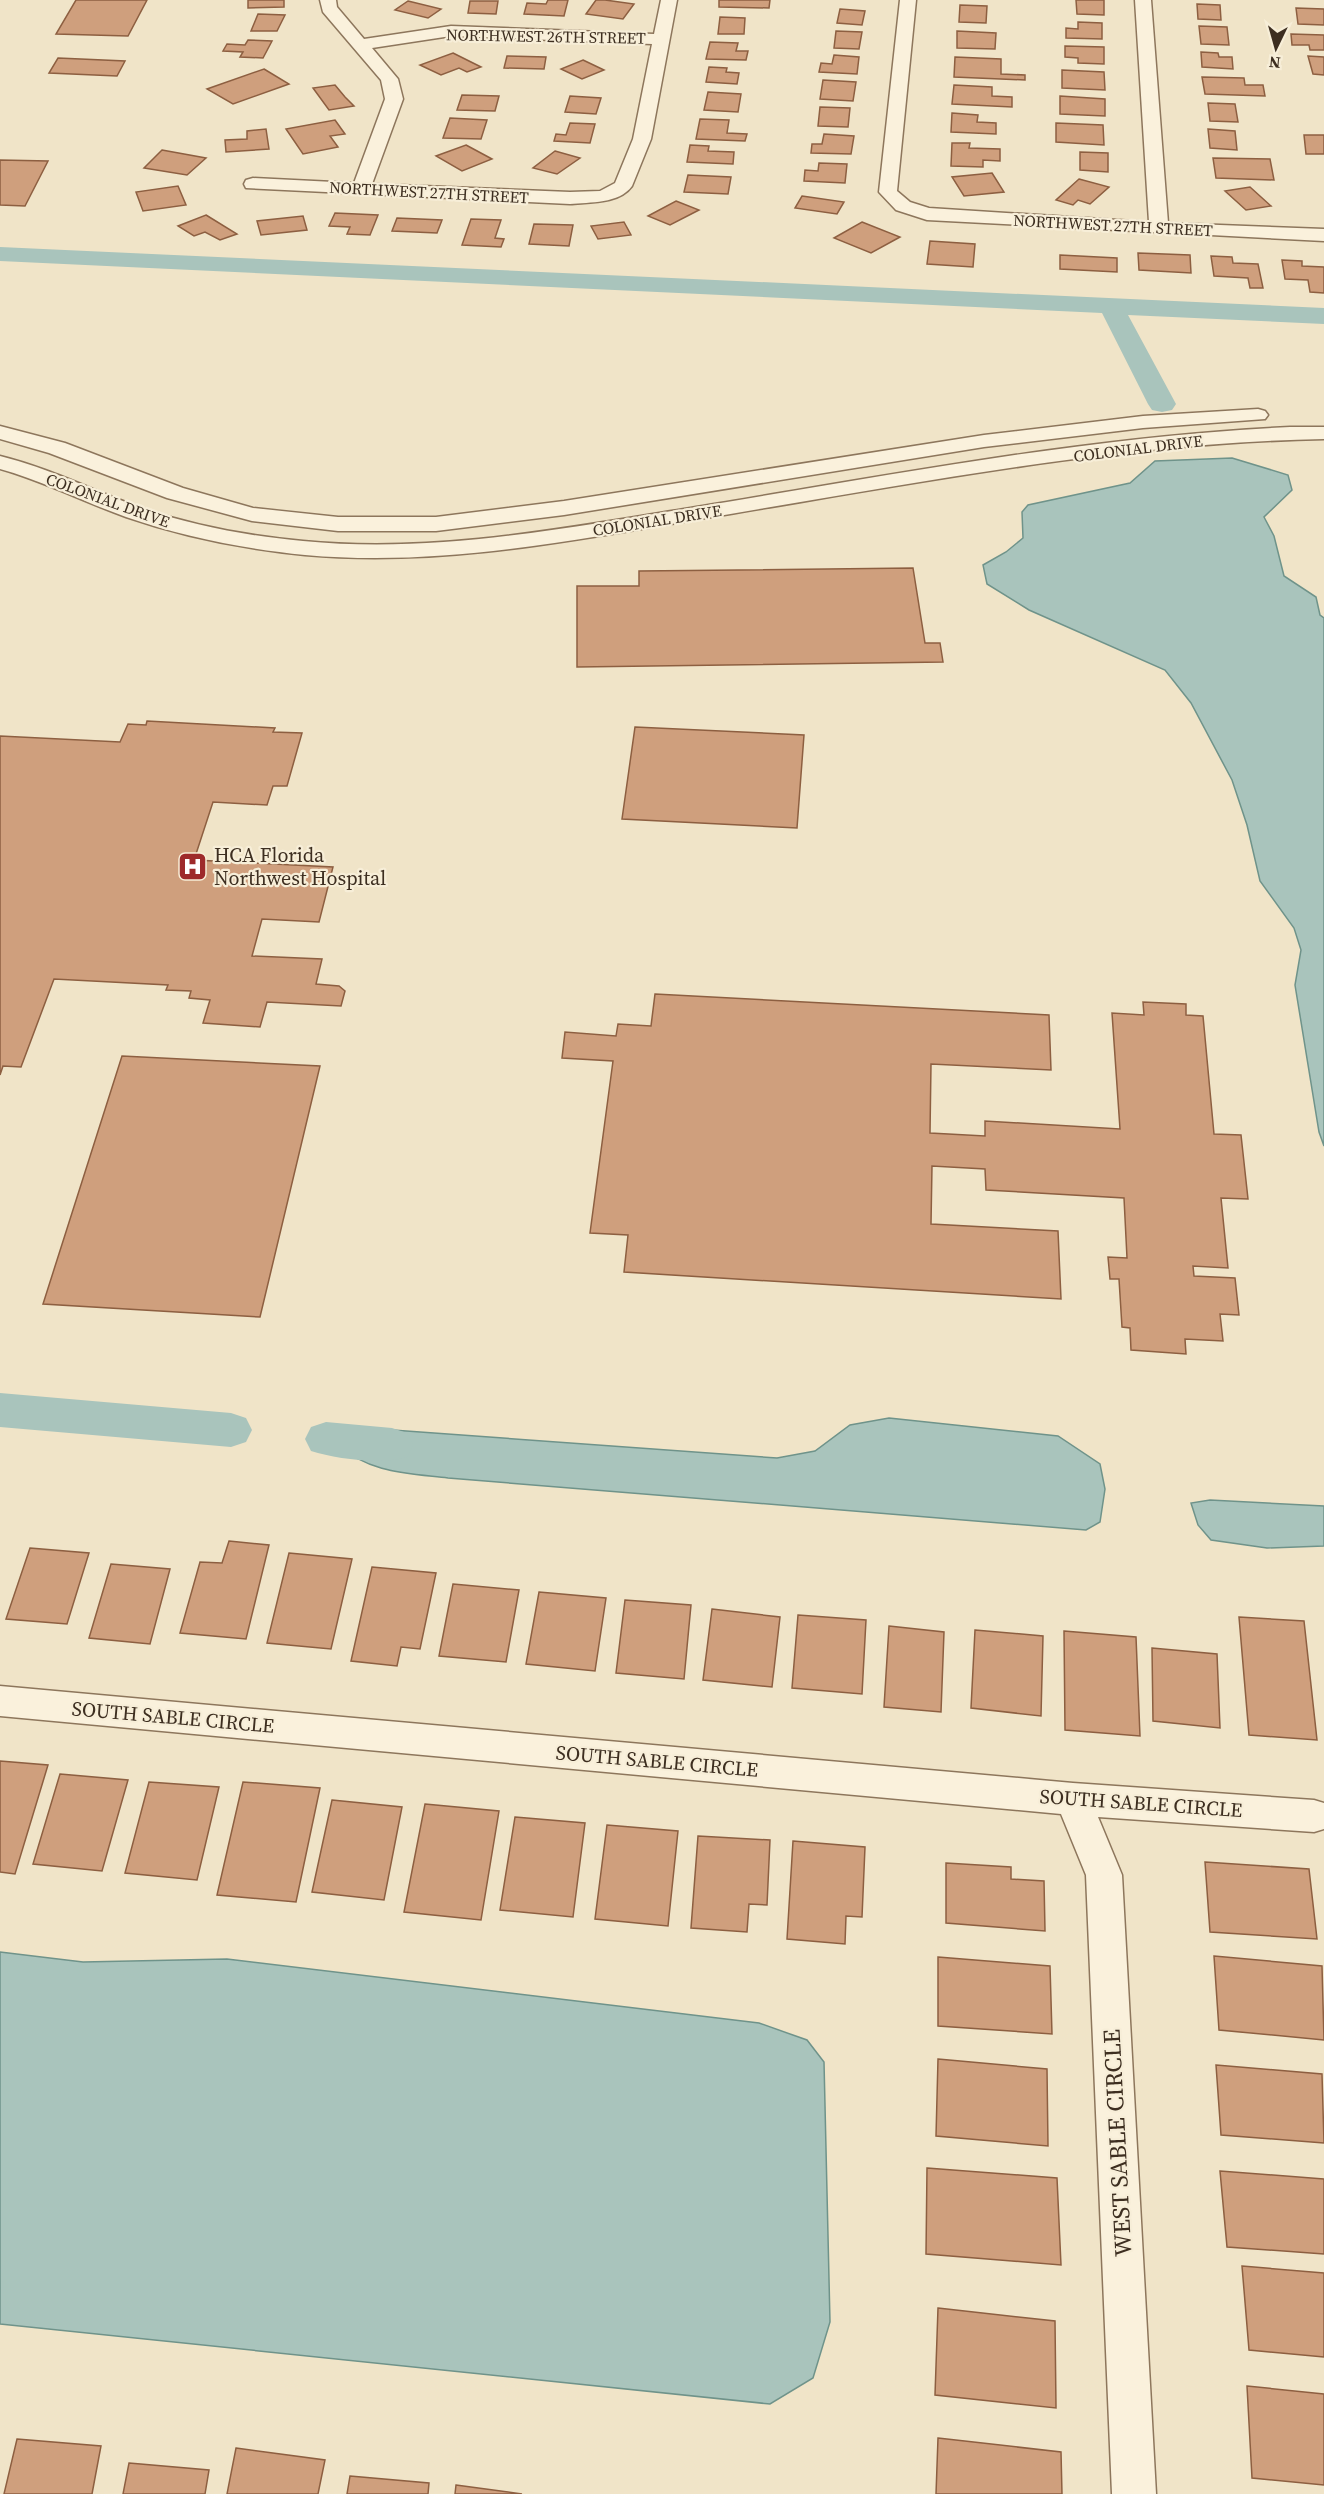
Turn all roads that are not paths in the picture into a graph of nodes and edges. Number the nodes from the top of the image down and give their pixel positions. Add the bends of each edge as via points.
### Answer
1 (328, 0) edge
2 (669, 0) edge
3 (908, 0) edge
4 (1143, 0) edge
5 (663, 39) junction
6 (359, 45) junction
7 (253, 184) dead end
8 (362, 189) junction
9 (1159, 228) junction
10 (1324, 235) edge
11 (1324, 414) edge
12 (1143, 422) junction
13 (0, 432) edge
14 (1324, 433) edge
15 (984, 441) junction
16 (1156, 443) junction
17 (0, 462) edge
18 (1000, 465) junction
19 (779, 473) junction
20 (796, 497) junction
21 (0, 1701) edge
22 (1073, 1799) junction
23 (1314, 1815) dead end
24 (1134, 2494) edge

1 - 6 street via 329,8
2 - 5 street
3 - 9 street, NORTHWEST 27TH STREET via 888,192 903,206 927,214
4 - 9 street
5 - 6 street, NORTHWEST 26TH STREET via 451,32
5 - 8 street, NORTHWEST 27TH STREET via 642,139 623,186 604,196
6 - 8 street via 389,79 394,99
7 - 8 street, NORTHWEST 27TH STREET
9 - 10 street, NORTHWEST 27TH STREET
11 - 12 street, COLONIAL DRIVE
12 - 15 street, COLONIAL DRIVE
12 - 16 street
13 - 19 street, COLONIAL DRIVE via 57,448 175,493 252,514 338,524 436,524 497,517
14 - 16 street, COLONIAL DRIVE
15 - 18 street
15 - 19 street, COLONIAL DRIVE
16 - 18 street, COLONIAL DRIVE
17 - 20 street, COLONIAL DRIVE via 163,522 234,539 332,550 446,549 577,534
18 - 20 street, COLONIAL DRIVE
19 - 20 street
21 - 22 street, SOUTH SABLE CIRCLE
22 - 23 street, SOUTH SABLE CIRCLE
22 - 24 street, WEST SABLE CIRCLE via 1104,1875

